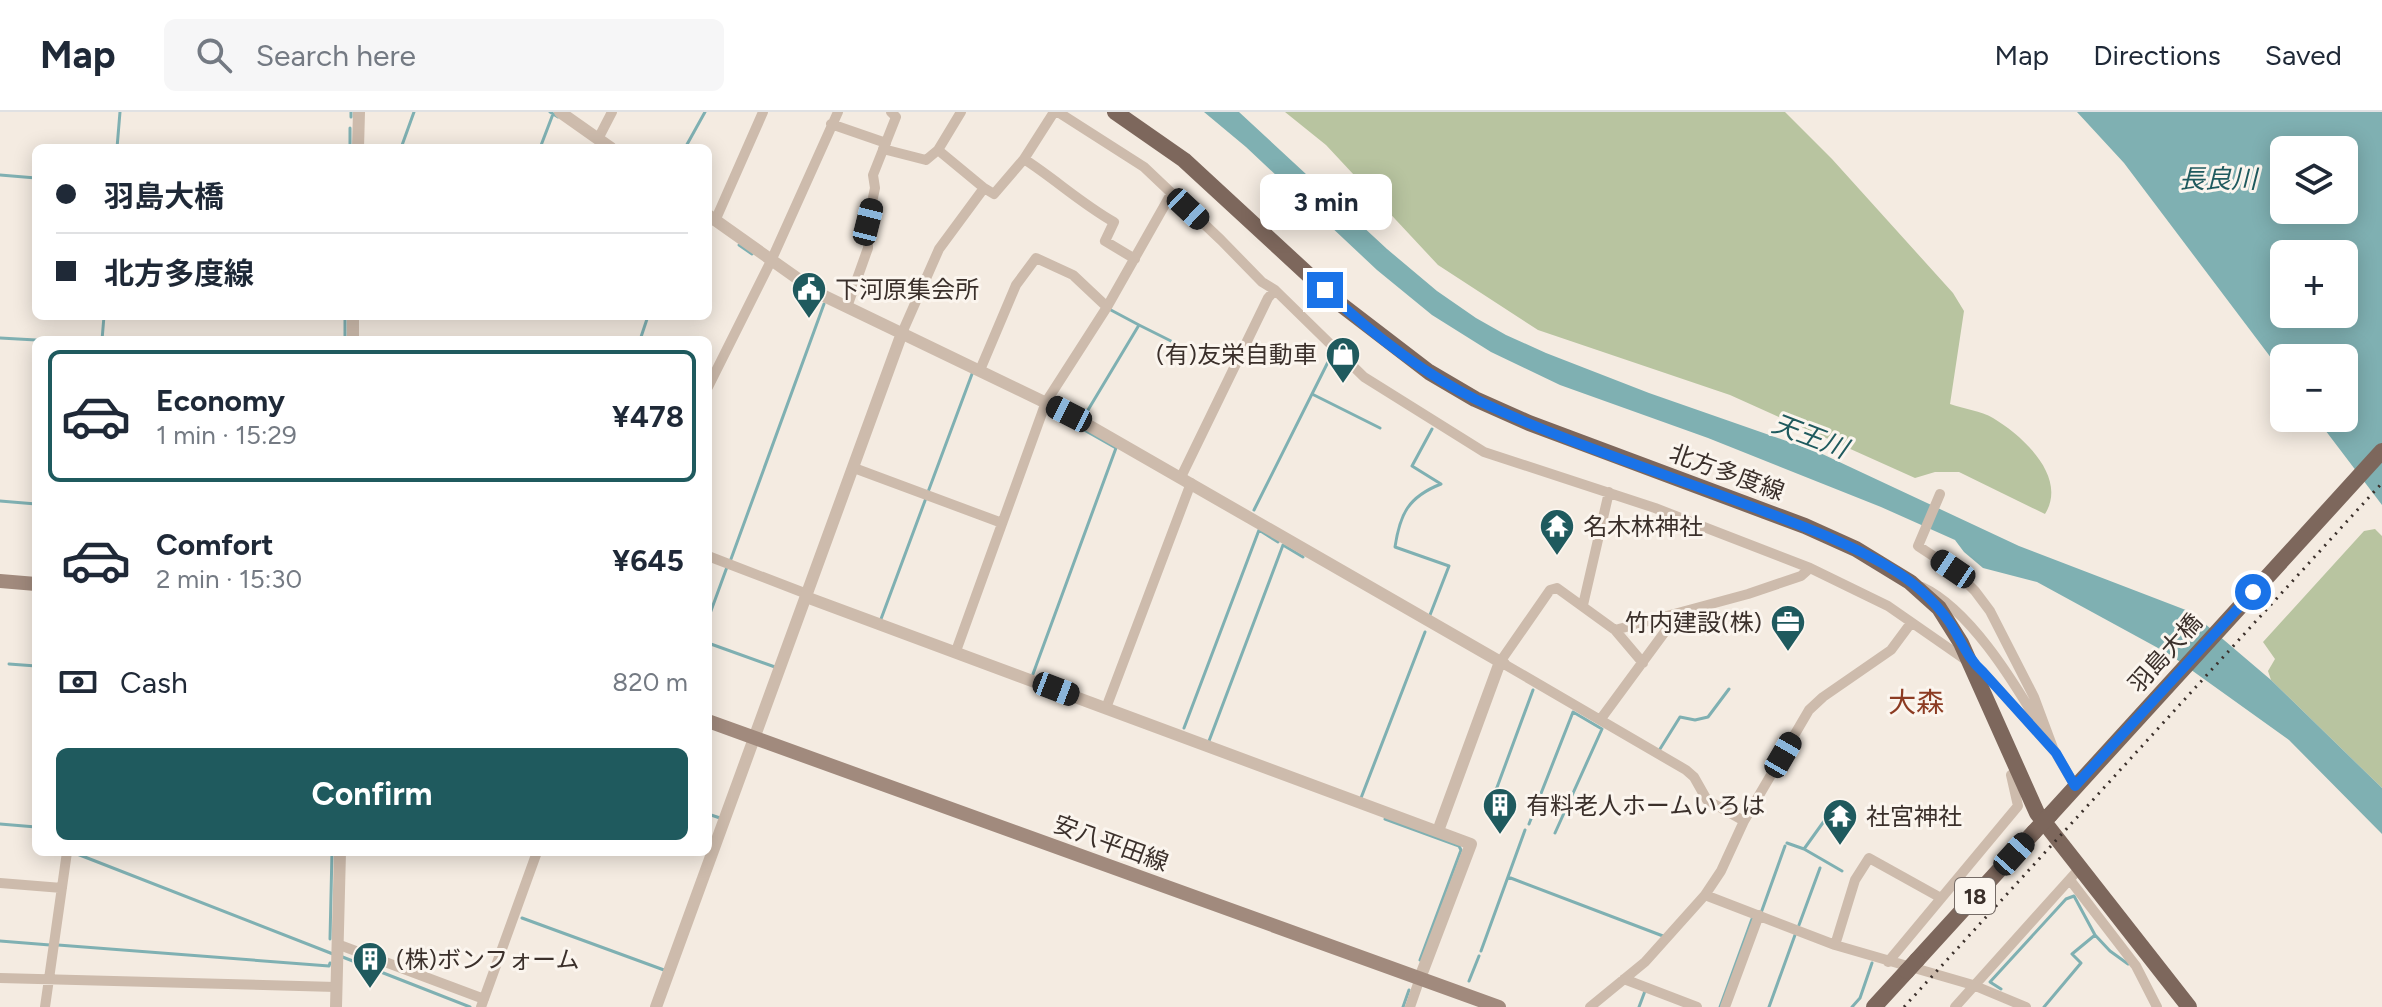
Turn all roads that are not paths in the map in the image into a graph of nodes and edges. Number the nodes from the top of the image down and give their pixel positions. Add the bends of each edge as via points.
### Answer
1 (359, 112) edge
2 (560, 112) edge
3 (612, 112) edge
4 (763, 112) edge
5 (838, 112) edge
6 (891, 112) edge
7 (961, 112) edge
8 (1056, 112) edge
9 (1115, 112) edge
10 (831, 124) junction
11 (598, 139) junction
12 (358, 144) edge
13 (605, 144) edge
14 (884, 146) junction
15 (938, 150) junction
16 (1024, 159) junction
17 (984, 188) junction
18 (1171, 194) junction
19 (712, 218) edge
20 (1135, 259) junction
21 (771, 261) junction
22 (1275, 290) junction
23 (847, 307) junction
24 (1107, 307) junction
25 (902, 333) junction
26 (980, 370) junction
27 (712, 379) edge
28 (1046, 402) junction
29 (2382, 451) edge
30 (854, 468) junction
31 (1186, 480) junction
32 (1609, 492) junction
33 (1940, 494) dead end
34 (1002, 523) junction
35 (712, 558) edge
36 (1810, 568) junction
37 (0, 581) edge
38 (1910, 582) junction
39 (32, 584) edge
40 (807, 596) junction
41 (1583, 605) junction
42 (1678, 614) junction
43 (1911, 623) junction
44 (1615, 630) junction
45 (956, 651) junction
46 (1970, 662) junction
47 (1502, 663) junction
48 (1643, 663) junction
49 (1106, 708) junction
50 (1600, 720) junction
51 (712, 722) edge
52 (755, 738) junction
53 (2056, 753) junction
54 (2011, 775) dead end
55 (2078, 784) junction
56 (1744, 821) junction
57 (1438, 831) junction
58 (712, 855) edge
59 (66, 856) edge
60 (340, 856) edge
61 (536, 856) edge
62 (712, 856) edge
63 (2075, 875) junction
64 (0, 883) edge
65 (62, 888) junction
66 (1705, 895) junction
67 (1941, 898) junction
68 (1759, 915) junction
69 (1835, 945) junction
70 (337, 946) junction
71 (1888, 962) junction
72 (0, 978) edge
73 (1420, 978) junction
74 (50, 979) junction
75 (1624, 979) junction
76 (1973, 985) junction
77 (336, 987) junction
78 (482, 1003) edge
79 (45, 1007) edge
80 (336, 1007) edge
81 (656, 1007) edge
82 (1410, 1007) edge
83 (1499, 1007) edge
84 (1590, 1007) edge
85 (1697, 1007) edge
86 (1725, 1007) edge
87 (1874, 1007) edge
88 (1955, 1007) edge
89 (2026, 1007) edge
90 (2157, 1007) edge
91 (2189, 1007) edge

1 - 12 street
2 - 11 street
3 - 11 street
4 - 19 street
5 - 10 street
6 - 14 street via 896,117
7 - 15 street
8 - 16 street
8 - 18 street via 1144,167
9 - 38 main road, 北方多度線 via 1184,160 1339,303 1429,372 1529,423 1805,526
10 - 14 street
10 - 21 street
11 - 13 street
14 - 15 street via 926,160
14 - 23 street via 873,175 868,248
15 - 17 street
16 - 17 street via 994,194
16 - 20 street via 1114,222 1105,241
17 - 25 street via 939,249
18 - 20 street
18 - 22 street
19 - 21 street
20 - 24 street
21 - 23 street
21 - 27 street
22 - 31 street
22 - 32 street via 1364,377 1484,452
23 - 25 street
24 - 26 street via 1073,275 1036,258 1016,285
24 - 28 street
25 - 26 street
25 - 30 street
26 - 28 street
28 - 31 street
28 - 34 street
29 - 55 main road, 羽島大橋 / 18
30 - 34 street
30 - 40 street
31 - 47 street
31 - 49 street
32 - 36 street
32 - 41 street
33 - 53 street via 1918,546 1953,569 1990,611
34 - 45 street
35 - 40 street
36 - 42 street via 1801,576
36 - 43 street
37 - 39 main road
38 - 46 main road, 北方多度線 via 1939,608
38 - 53 street via 1934,593 1974,632
40 - 45 street
40 - 52 street
41 - 44 street
41 - 47 street via 1557,588 1550,590
42 - 44 street
42 - 48 street
43 - 46 street
43 - 56 street via 1891,650 1809,710
44 - 48 street
45 - 49 street
46 - 53 street
46 - 63 main road, 北方多度線 via 2037,813
47 - 50 street
47 - 57 street
48 - 50 street
49 - 57 street
50 - 56 street via 1686,770 1707,800
51 - 52 main road, 安八平田線
52 - 58 street
52 - 73 main road, 安八平田線
53 - 55 street
54 - 67 street via 2018,806
55 - 87 main road, 18, bridge
56 - 66 street
57 - 73 street via 1471,844
59 - 65 street
60 - 70 street
61 - 78 street
62 - 81 street
63 - 76 street
63 - 90 street
63 - 91 main road, 北方多度線
64 - 65 street
65 - 74 street
66 - 68 street
66 - 75 street
67 - 69 street via 1869,858 1855,880
67 - 71 street
68 - 69 street
68 - 86 street
69 - 71 street
70 - 77 street
70 - 78 street
71 - 76 street
72 - 74 street
73 - 82 street
73 - 83 main road, 安八平田線
74 - 77 street
74 - 79 street
75 - 84 street
75 - 85 street
76 - 88 street
76 - 89 street
77 - 80 street

